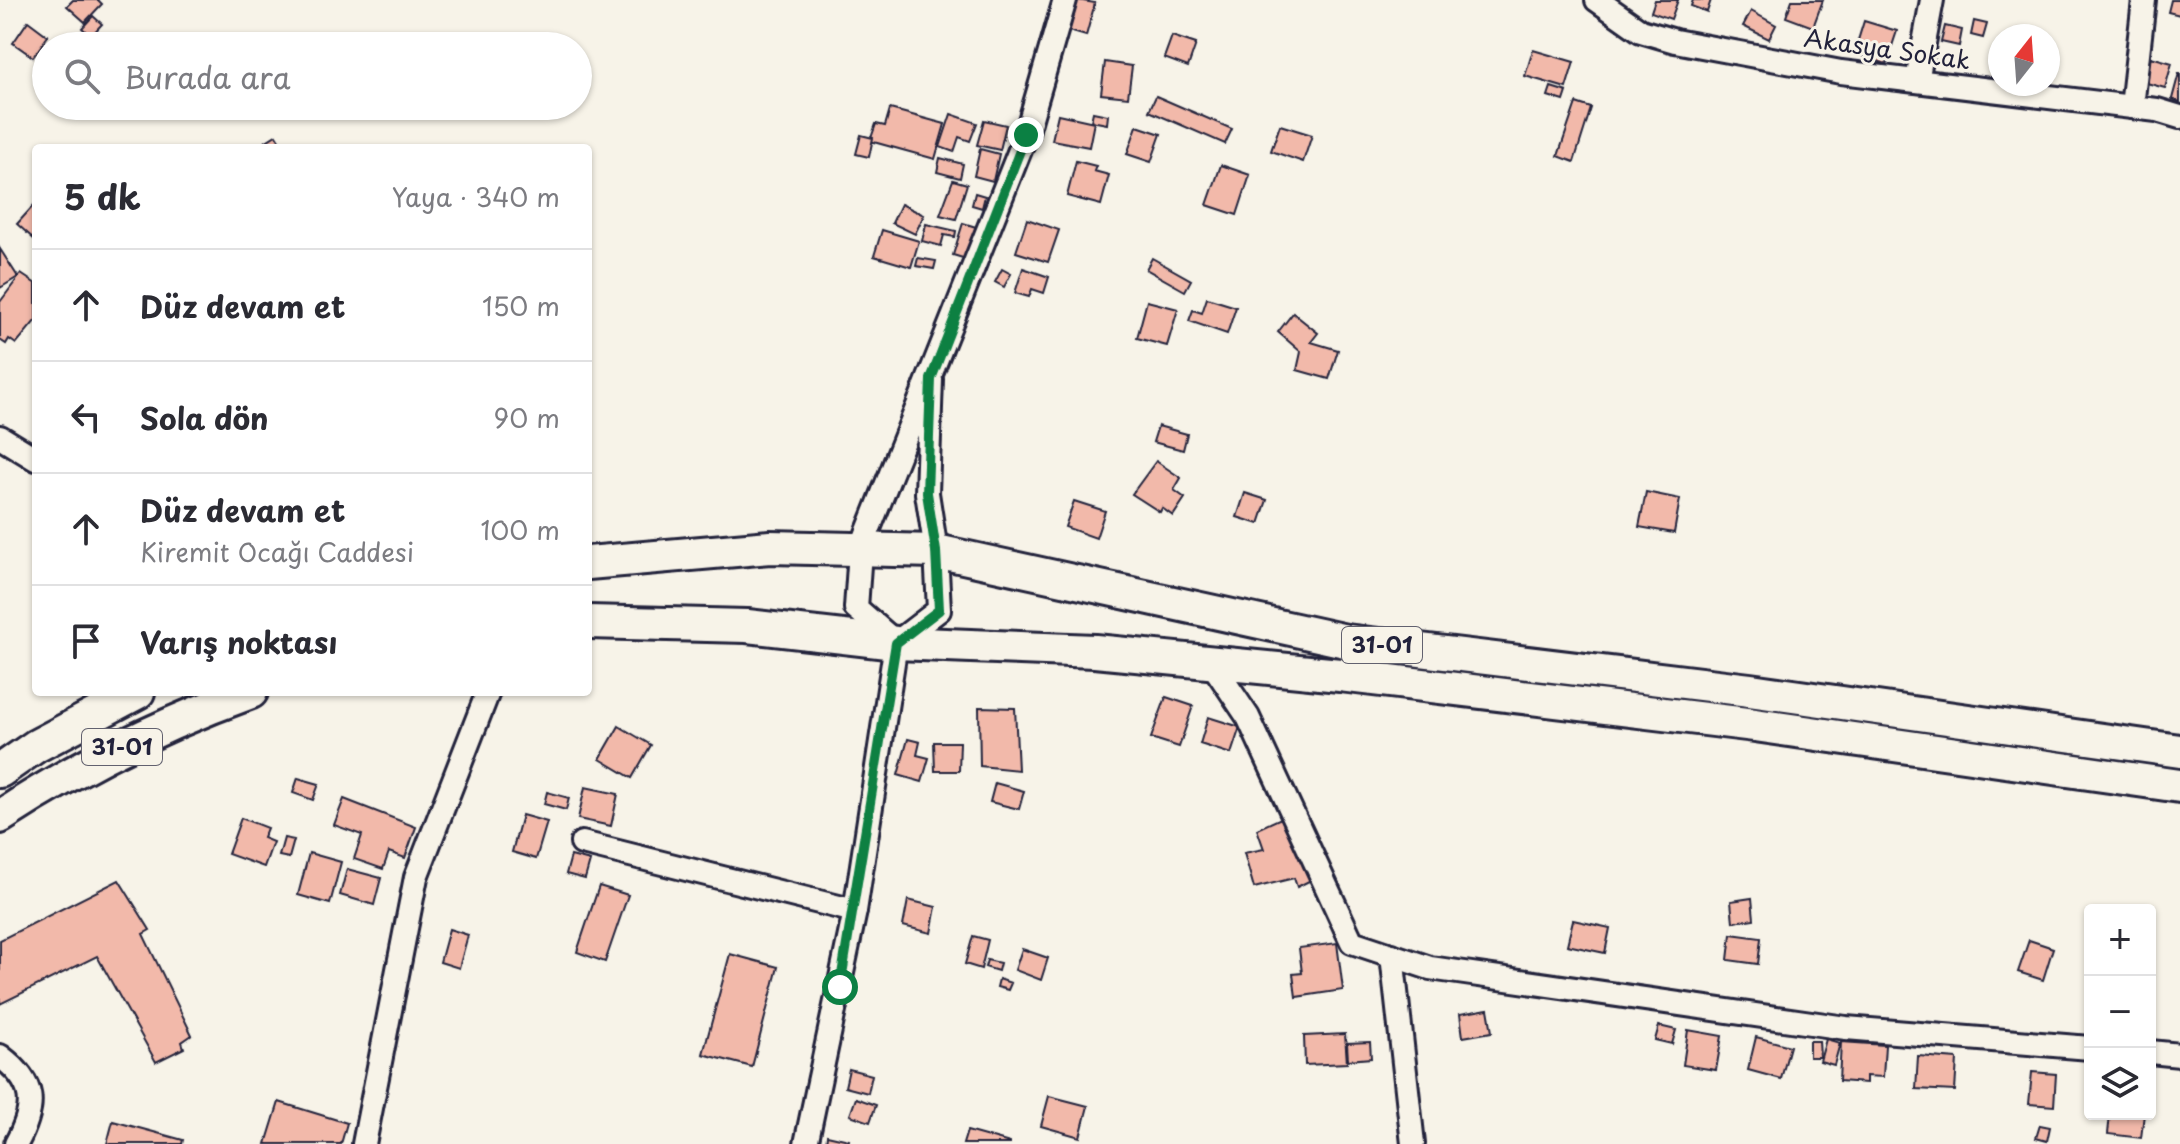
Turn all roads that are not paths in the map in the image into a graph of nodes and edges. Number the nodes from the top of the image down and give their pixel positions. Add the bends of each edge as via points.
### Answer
1 (1065, 0) edge
2 (1597, 0) edge
3 (1932, 0) edge
4 (2144, 0) edge
5 (1917, 81) junction
6 (2132, 107) junction
7 (2180, 117) edge
8 (931, 379) junction
9 (0, 437) edge
10 (32, 456) edge
11 (860, 551) junction
12 (936, 551) junction
13 (592, 563) edge
14 (592, 622) edge
15 (896, 643) junction
16 (1211, 662) junction
17 (130, 696) edge
18 (240, 696) edge
19 (486, 696) edge
20 (2180, 751) edge
21 (0, 771) edge
22 (2180, 786) edge
23 (0, 817) edge
24 (582, 843) dead end
25 (855, 911) junction
26 (1392, 955) junction
27 (2084, 1048) edge
28 (2156, 1053) edge
29 (2180, 1055) edge
30 (0, 1056) edge
31 (16, 1144) edge
32 (364, 1144) edge
33 (806, 1144) edge
34 (1413, 1144) edge

1 - 8 street via 1026,135
2 - 5 street, Akasya Sokak via 1641,31 1675,41
3 - 5 street
4 - 6 street
5 - 6 street, Akasya Sokak
6 - 7 street, Akasya Sokak
8 - 11 street
8 - 12 street via 927,493
9 - 10 street
11 - 12 highway, 31-01
11 - 13 highway, 31-01 via 770,547
11 - 15 street via 856,608
12 - 15 street via 939,610
12 - 20 highway, 31-01 via 1346,641 1750,690
14 - 15 highway, 31-01 via 747,626
15 - 16 highway, 31-01
15 - 25 street
16 - 22 highway, 31-01 via 1755,725
16 - 26 street via 1248,717 1352,942
17 - 21 highway, 31-01
18 - 23 highway, 31-01 via 186,715 86,765
19 - 32 street via 416,877
24 - 25 street
25 - 33 street
26 - 27 street via 1430,968 1846,1028
26 - 34 street
28 - 29 street
30 - 31 street via 28,1082 31,1095

